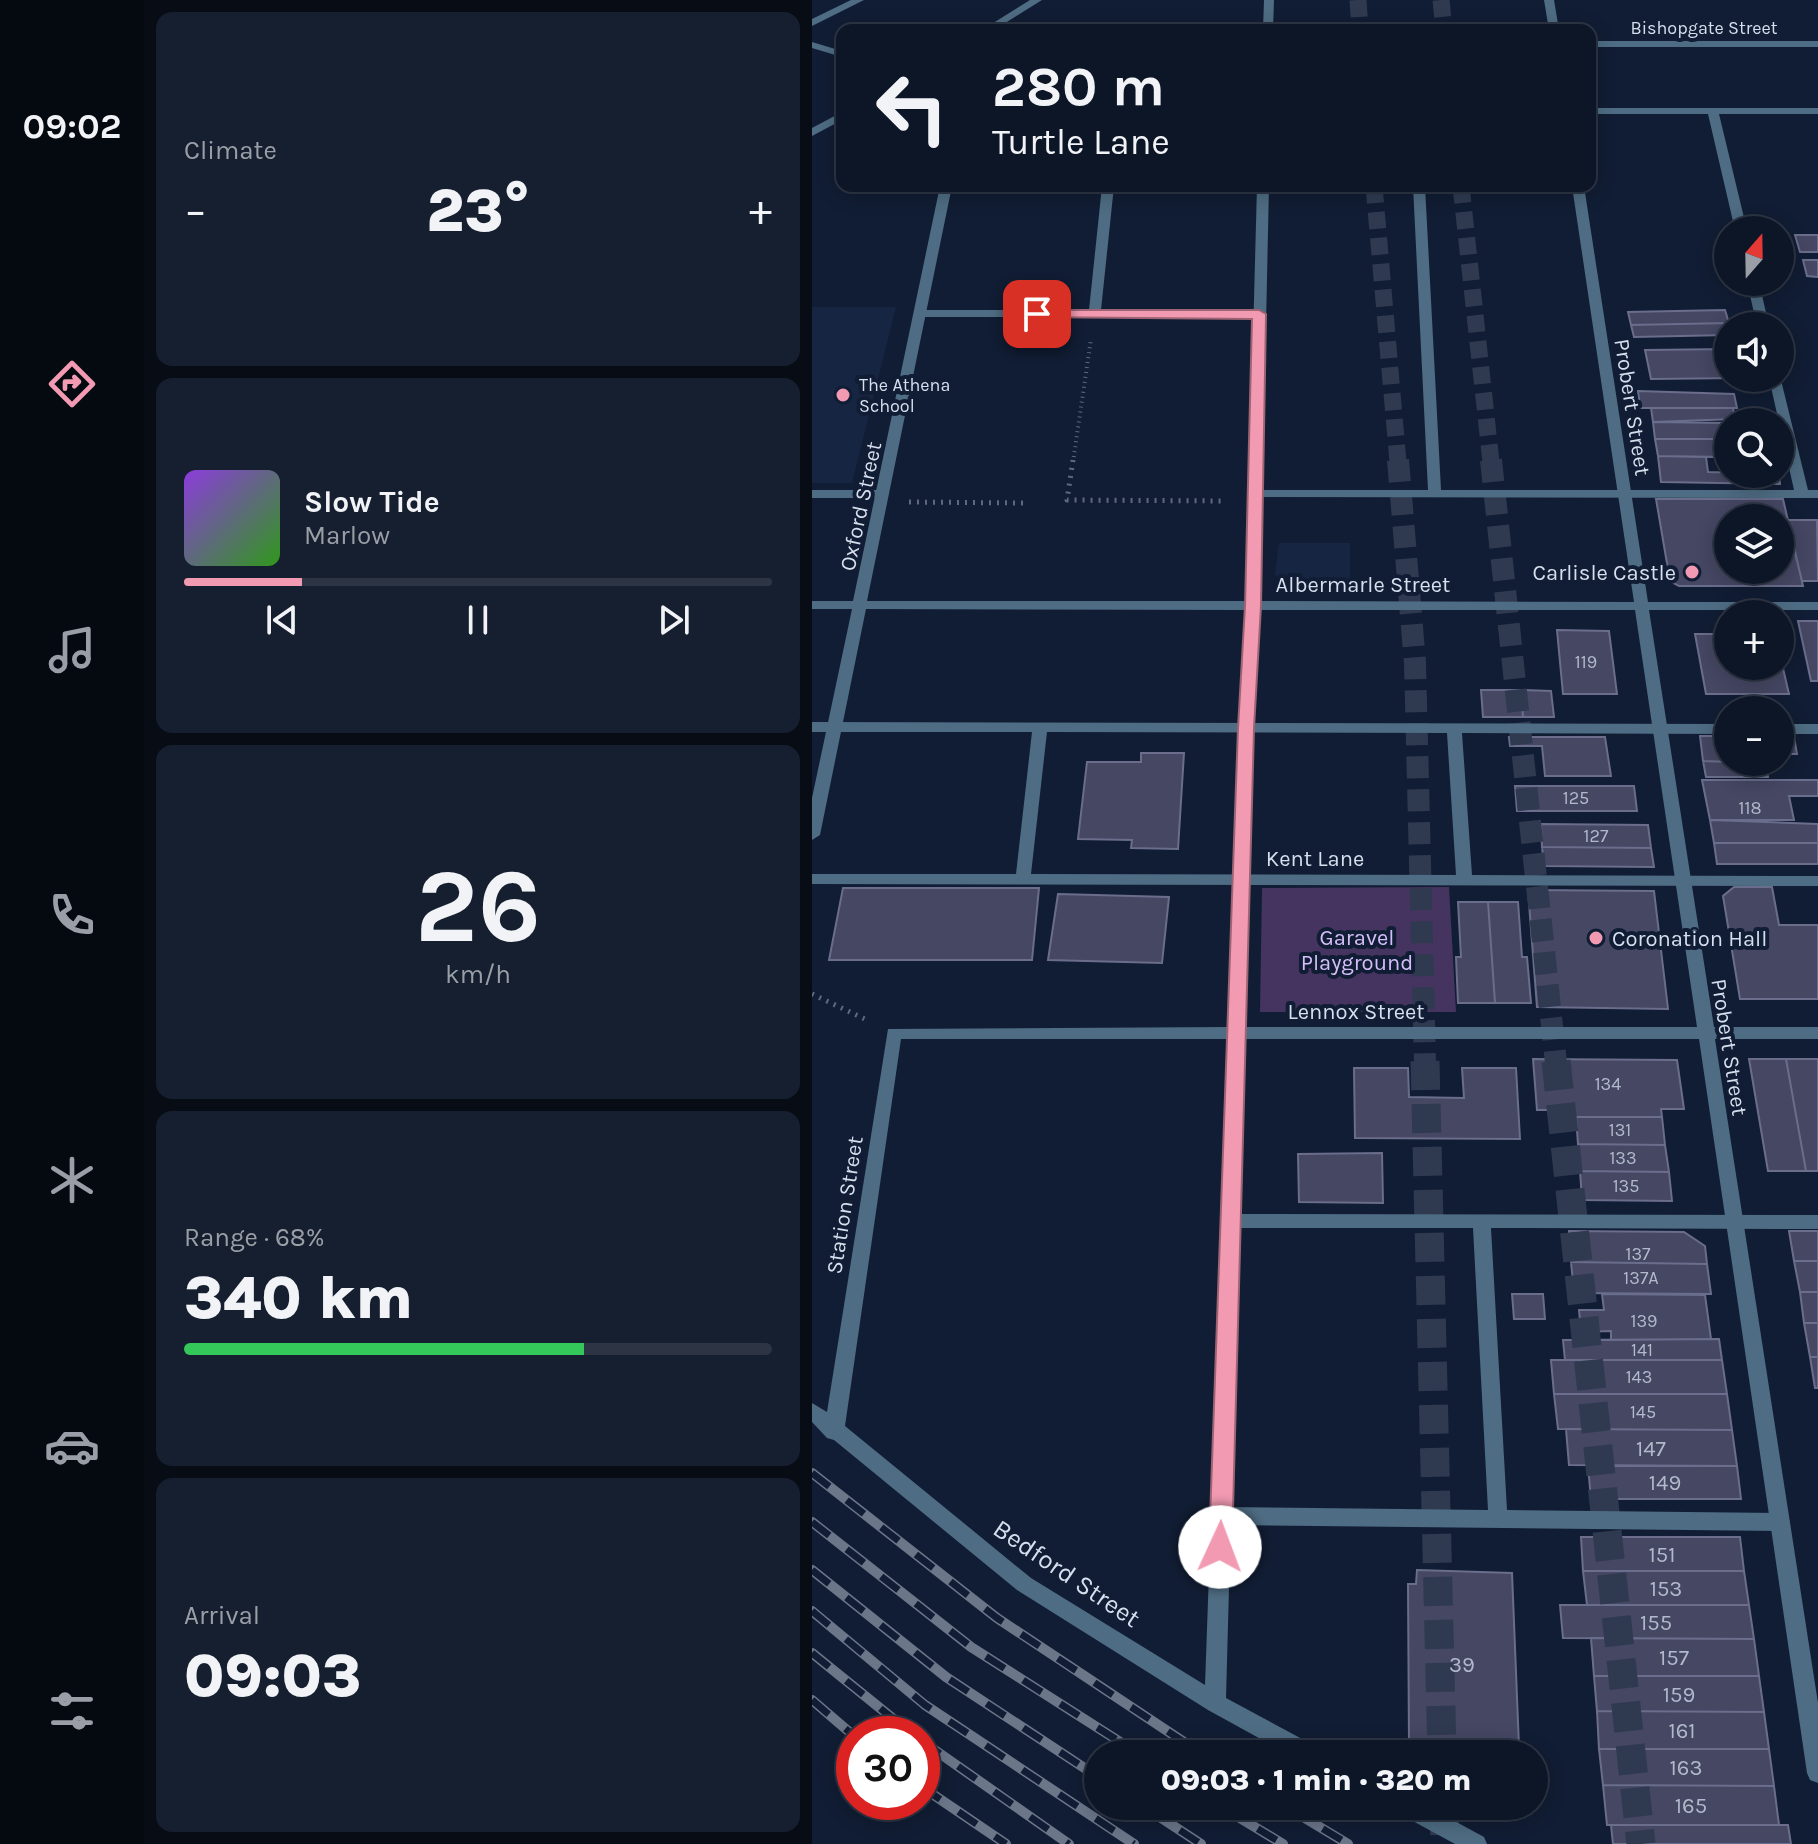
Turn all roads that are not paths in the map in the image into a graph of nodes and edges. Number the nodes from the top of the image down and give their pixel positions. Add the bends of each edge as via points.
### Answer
1 (859, 0) edge
2 (1037, 0) edge
3 (1269, 0) edge
4 (1549, 0) edge
5 (812, 23) edge
6 (997, 24) edge
7 (1268, 24) edge
8 (1553, 24) edge
9 (1596, 44) edge
10 (1818, 44) edge
11 (812, 45) edge
12 (836, 52) edge
13 (1596, 111) edge
14 (1713, 111) junction
15 (1818, 111) edge
16 (836, 119) edge
17 (812, 133) edge
18 (945, 192) edge
19 (1107, 192) edge
20 (1263, 192) edge
21 (1419, 192) edge
22 (1579, 192) edge
23 (1738, 216) edge
24 (922, 314) junction
25 (1095, 314) junction
26 (1259, 314) junction
27 (1778, 392) edge
28 (1435, 493) junction
29 (812, 494) edge
30 (1624, 494) junction
31 (1802, 494) junction
32 (1818, 494) edge
33 (1256, 497) junction
34 (881, 498) junction
35 (812, 605) edge
36 (859, 605) junction
37 (1253, 606) junction
38 (1641, 606) junction
39 (1818, 606) edge
40 (812, 727) edge
41 (834, 727) junction
42 (1040, 728) junction
43 (1246, 728) junction
44 (1454, 728) junction
45 (1660, 729) junction
46 (1714, 729) edge
47 (1794, 729) edge
48 (1818, 729) edge
49 (812, 835) edge
50 (812, 879) edge
51 (1023, 879) junction
52 (1241, 880) junction
53 (1464, 880) junction
54 (1683, 881) junction
55 (1818, 881) edge
56 (894, 1033) joint
57 (1236, 1033) junction
58 (1706, 1033) junction
59 (1818, 1033) edge
60 (1230, 1221) junction
61 (1482, 1221) junction
62 (1734, 1222) junction
63 (1818, 1222) edge
64 (812, 1411) edge
65 (834, 1432) junction
66 (1221, 1516) junction
67 (1498, 1520) junction
68 (1780, 1522) junction
69 (1215, 1703) junction
70 (1283, 1740) edge
71 (1818, 1773) edge
72 (1432, 1820) edge
73 (1476, 1844) edge

1 - 5 street
2 - 6 street
3 - 7 street
4 - 8 street
9 - 10 street, Bishopgate Street
11 - 12 street
13 - 14 street
14 - 15 street
14 - 23 street
16 - 17 street
18 - 24 street, Oxford Street
19 - 25 street
20 - 26 street
21 - 28 street
22 - 30 street, Probert Street
24 - 25 street
24 - 34 street, Oxford Street
25 - 26 street
26 - 33 street
27 - 31 street
28 - 30 street
28 - 33 street
29 - 34 street
30 - 31 street
30 - 38 street, Probert Street
31 - 32 street
33 - 37 street
34 - 36 street, Oxford Street
35 - 36 street, Albermarle Street
36 - 37 street, Albermarle Street
36 - 41 street, Oxford Street
37 - 38 street, Albermarle Street
37 - 43 street
38 - 39 street, Albermarle Street
38 - 45 street, Probert Street
40 - 41 street
41 - 42 street
41 - 49 street, Oxford Street
42 - 43 street
42 - 51 street
43 - 44 street
43 - 52 street
44 - 45 street
44 - 53 street
45 - 46 street
45 - 54 street, Probert Street
47 - 48 street
50 - 51 street, Kent Lane
51 - 52 street, Kent Lane
52 - 53 street, Kent Lane
52 - 57 street
53 - 54 street, Kent Lane
54 - 55 street, Kent Lane
54 - 58 street, Probert Street
56 - 57 street, Lennox Street
56 - 65 street, Station Street
57 - 58 street, Lennox Street
57 - 60 street
58 - 59 street, Lennox Street
58 - 62 street, Probert Street
60 - 61 street
60 - 66 street
61 - 62 street
61 - 67 street
62 - 63 street
62 - 68 street, Probert Street
64 - 65 street, Bedford Street
65 - 69 street, Bedford Street via 1024,1584
66 - 67 street
66 - 69 street
67 - 68 street
68 - 71 street, Probert Street
69 - 70 street, Bedford Street
72 - 73 street

